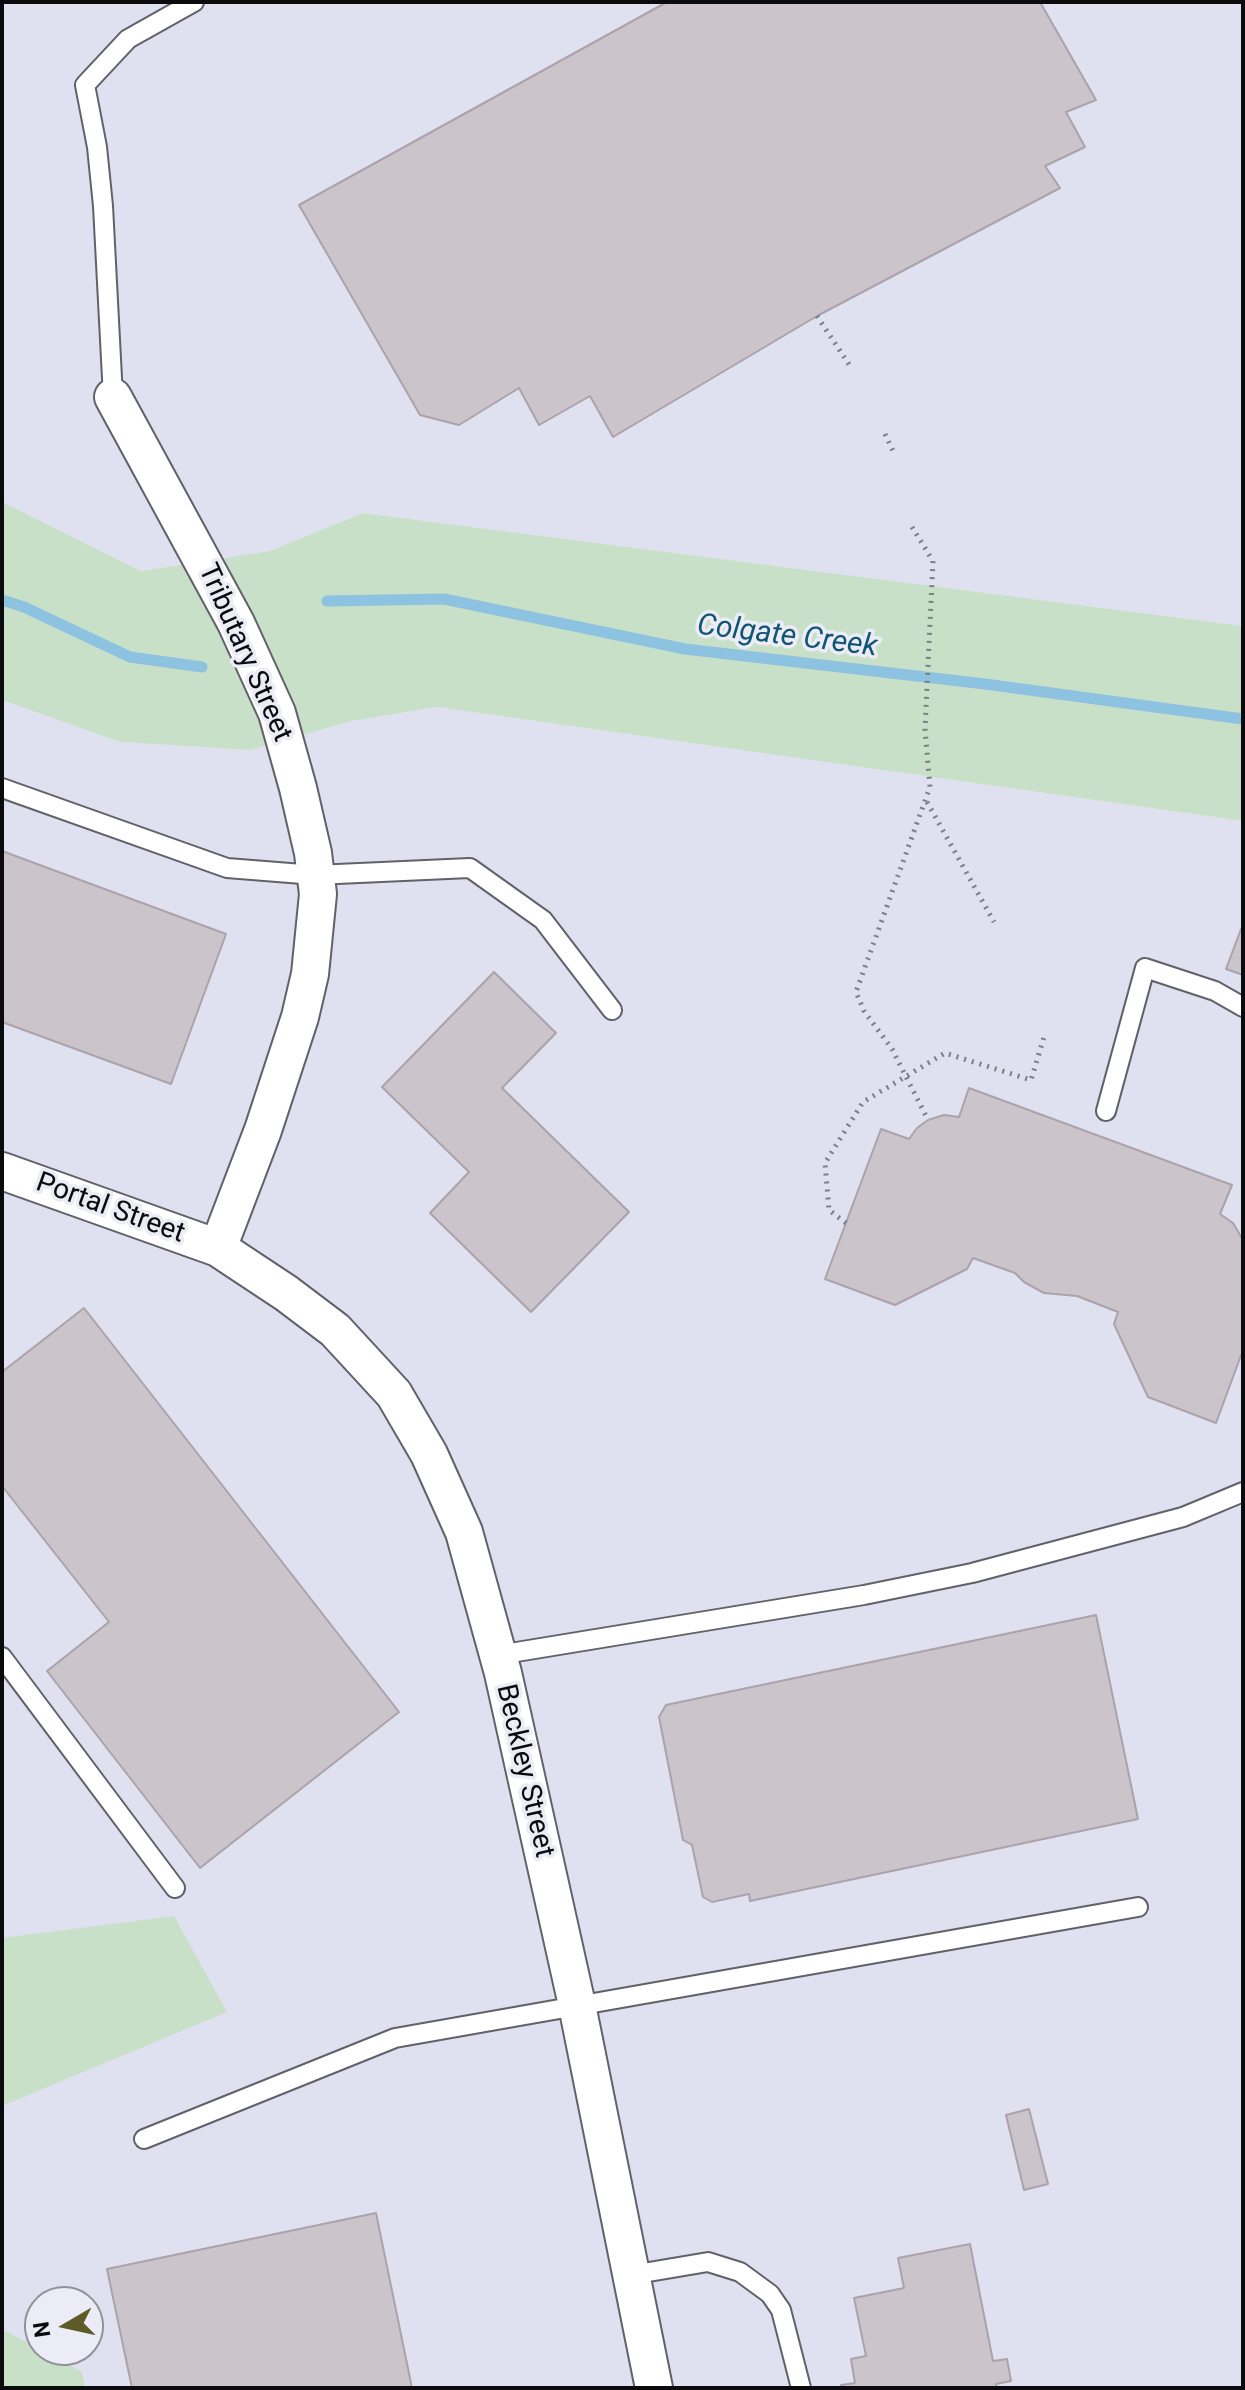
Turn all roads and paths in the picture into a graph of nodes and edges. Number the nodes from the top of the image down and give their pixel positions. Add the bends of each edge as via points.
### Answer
1 (194, 2) edge
2 (817, 316) dead end
3 (852, 369) dead end
4 (113, 397) joint
5 (885, 434) dead end
6 (894, 453) dead end
7 (912, 527) dead end
8 (2, 788) edge
9 (927, 802) junction
10 (315, 875) junction
11 (994, 922) dead end
12 (1243, 1007) edge
13 (612, 1010) dead end
14 (1044, 1037) dead end
15 (906, 1077) junction
16 (1106, 1111) dead end
17 (928, 1120) dead end
18 (2, 1171) edge
19 (846, 1223) dead end
20 (218, 1248) junction
21 (1243, 1492) edge
22 (498, 1655) junction
23 (2, 1657) edge
24 (9, 1681) edge
25 (175, 1888) dead end
26 (1138, 1907) dead end
27 (577, 2005) junction
28 (144, 2139) dead end
29 (631, 2275) junction
30 (654, 2388) edge
31 (801, 2388) edge

1 - 4 lane via 128,39 85,85 103,206
2 - 3 path
4 - 10 street, Tributary Street via 236,623 277,713
5 - 6 path
7 - 9 path via 933,561
8 - 10 lane via 227,868
9 - 11 path
9 - 15 path via 856,992
10 - 13 lane via 470,868 543,920
10 - 20 street, Tributary Street via 316,930 300,1017
12 - 16 lane via 1215,991 1145,968
14 - 15 path via 1031,1080 945,1053
15 - 17 path
15 - 19 path via 863,1102 825,1163 829,1210
18 - 20 street, Portal Street
20 - 22 street, Beckley Street via 335,1330 394,1394 429,1454 464,1532
21 - 22 lane via 1183,1517 972,1573
22 - 27 street, Beckley Street
23 - 24 lane
24 - 25 lane
26 - 27 lane
27 - 28 lane via 395,2038
27 - 29 street, Beckley Street
29 - 30 street, Beckley Street
29 - 31 lane via 708,2262 740,2272 770,2294 781,2310

